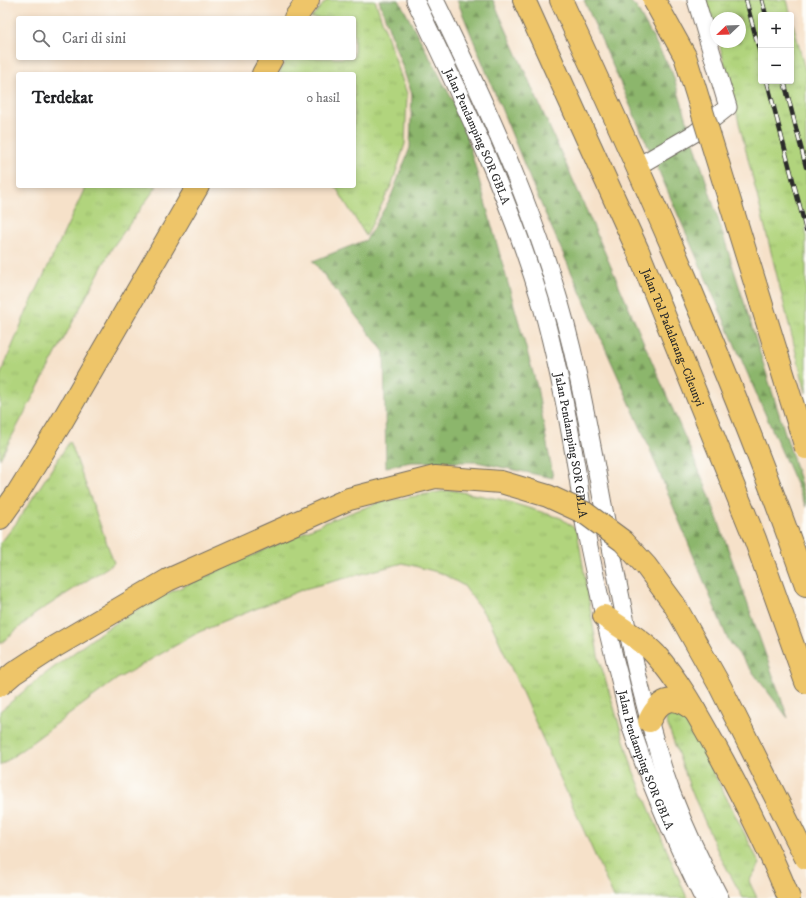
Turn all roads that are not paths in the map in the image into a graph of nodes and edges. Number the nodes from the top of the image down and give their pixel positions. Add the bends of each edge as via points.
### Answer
1 (308, 0) edge
2 (415, 0) edge
3 (435, 0) edge
4 (524, 0) edge
5 (561, 0) edge
6 (654, 0) edge
7 (696, 0) edge
8 (296, 16) edge
9 (271, 60) edge
10 (264, 72) edge
11 (638, 166) junction
12 (197, 188) edge
13 (806, 448) edge
14 (0, 518) edge
15 (806, 585) edge
16 (604, 616) junction
17 (626, 631) junction
18 (806, 682) edge
19 (0, 685) edge
20 (695, 711) junction
21 (649, 721) junction
22 (806, 858) edge
23 (704, 898) edge
24 (720, 898) edge
25 (789, 898) edge

1 - 8 highway
2 - 16 street, Jalan Pendamping SOR GBLA via 499,183 541,304 557,367
3 - 17 street, Jalan Pendamping SOR GBLA via 502,143 559,299 574,358
4 - 18 highway, Jalan Tol Padalarang–Cileunyi via 638,251 755,539
5 - 11 highway
6 - 13 highway, bridge via 685,56
7 - 11 street via 728,108 695,133
9 - 10 highway
11 - 15 highway via 731,387
12 - 14 highway via 62,423
16 - 17 highway
16 - 23 street, Jalan Pendamping SOR GBLA via 633,734 655,794
17 - 20 highway via 654,654 673,676
17 - 21 street, Jalan Pendamping SOR GBLA
19 - 22 highway, bridge via 54,647 168,580 349,499 435,477 501,482 548,496 585,513 623,541 646,566 674,604 709,666
20 - 21 highway via 674,699 665,700 657,707
20 - 25 highway via 737,787
21 - 24 street, Jalan Pendamping SOR GBLA via 672,793 699,857

